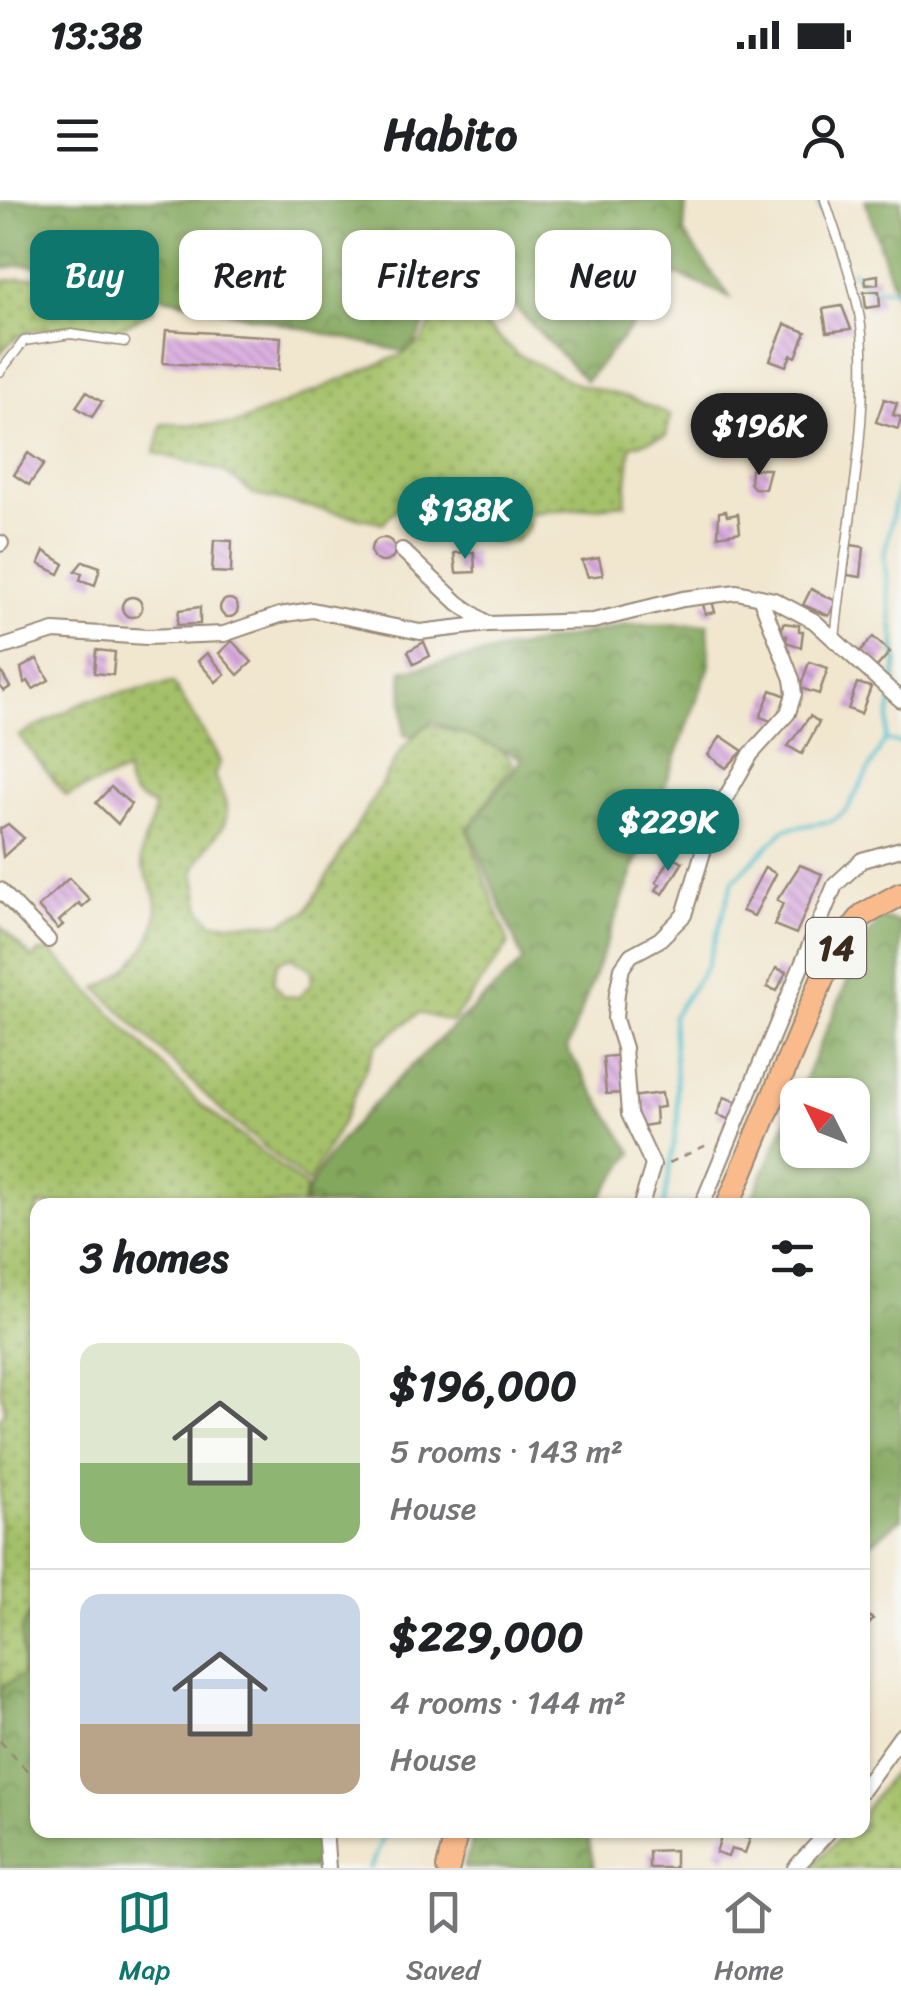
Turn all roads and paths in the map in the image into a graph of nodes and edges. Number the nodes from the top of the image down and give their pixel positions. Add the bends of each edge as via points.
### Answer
1 (825, 200) edge
2 (125, 342) dead end
3 (0, 372) edge
4 (402, 550) dead end
5 (760, 597) junction
6 (488, 624) junction
7 (836, 640) junction
8 (0, 648) edge
9 (901, 700) edge
10 (901, 848) edge
11 (0, 890) edge
12 (901, 894) edge
13 (48, 940) dead end
14 (712, 1142) dead end
15 (652, 1165) junction
16 (643, 1198) edge
17 (705, 1198) edge
18 (731, 1198) edge
19 (901, 1736) edge
20 (0, 1741) edge
21 (30, 1775) edge
22 (870, 1779) edge
23 (325, 1838) edge
24 (455, 1838) edge
25 (823, 1838) edge
26 (328, 1868) edge
27 (448, 1868) edge
28 (795, 1868) edge

1 - 7 lane via 864,346
2 - 3 lane via 71,334 24,341
4 - 6 street
5 - 6 street via 737,592 593,621
5 - 7 street via 814,621
5 - 15 street via 792,679 788,713 751,754 725,799 684,915 622,968 615,1019 629,1114
6 - 8 street via 420,632 312,610 224,634 147,638 54,631
7 - 9 street
10 - 17 street via 862,860 835,885
11 - 13 street
12 - 18 main road, 14 via 863,915 833,953
14 - 15 path via 683,1159
15 - 16 street
19 - 22 street
20 - 21 path
23 - 26 street
24 - 27 main road
25 - 28 street

